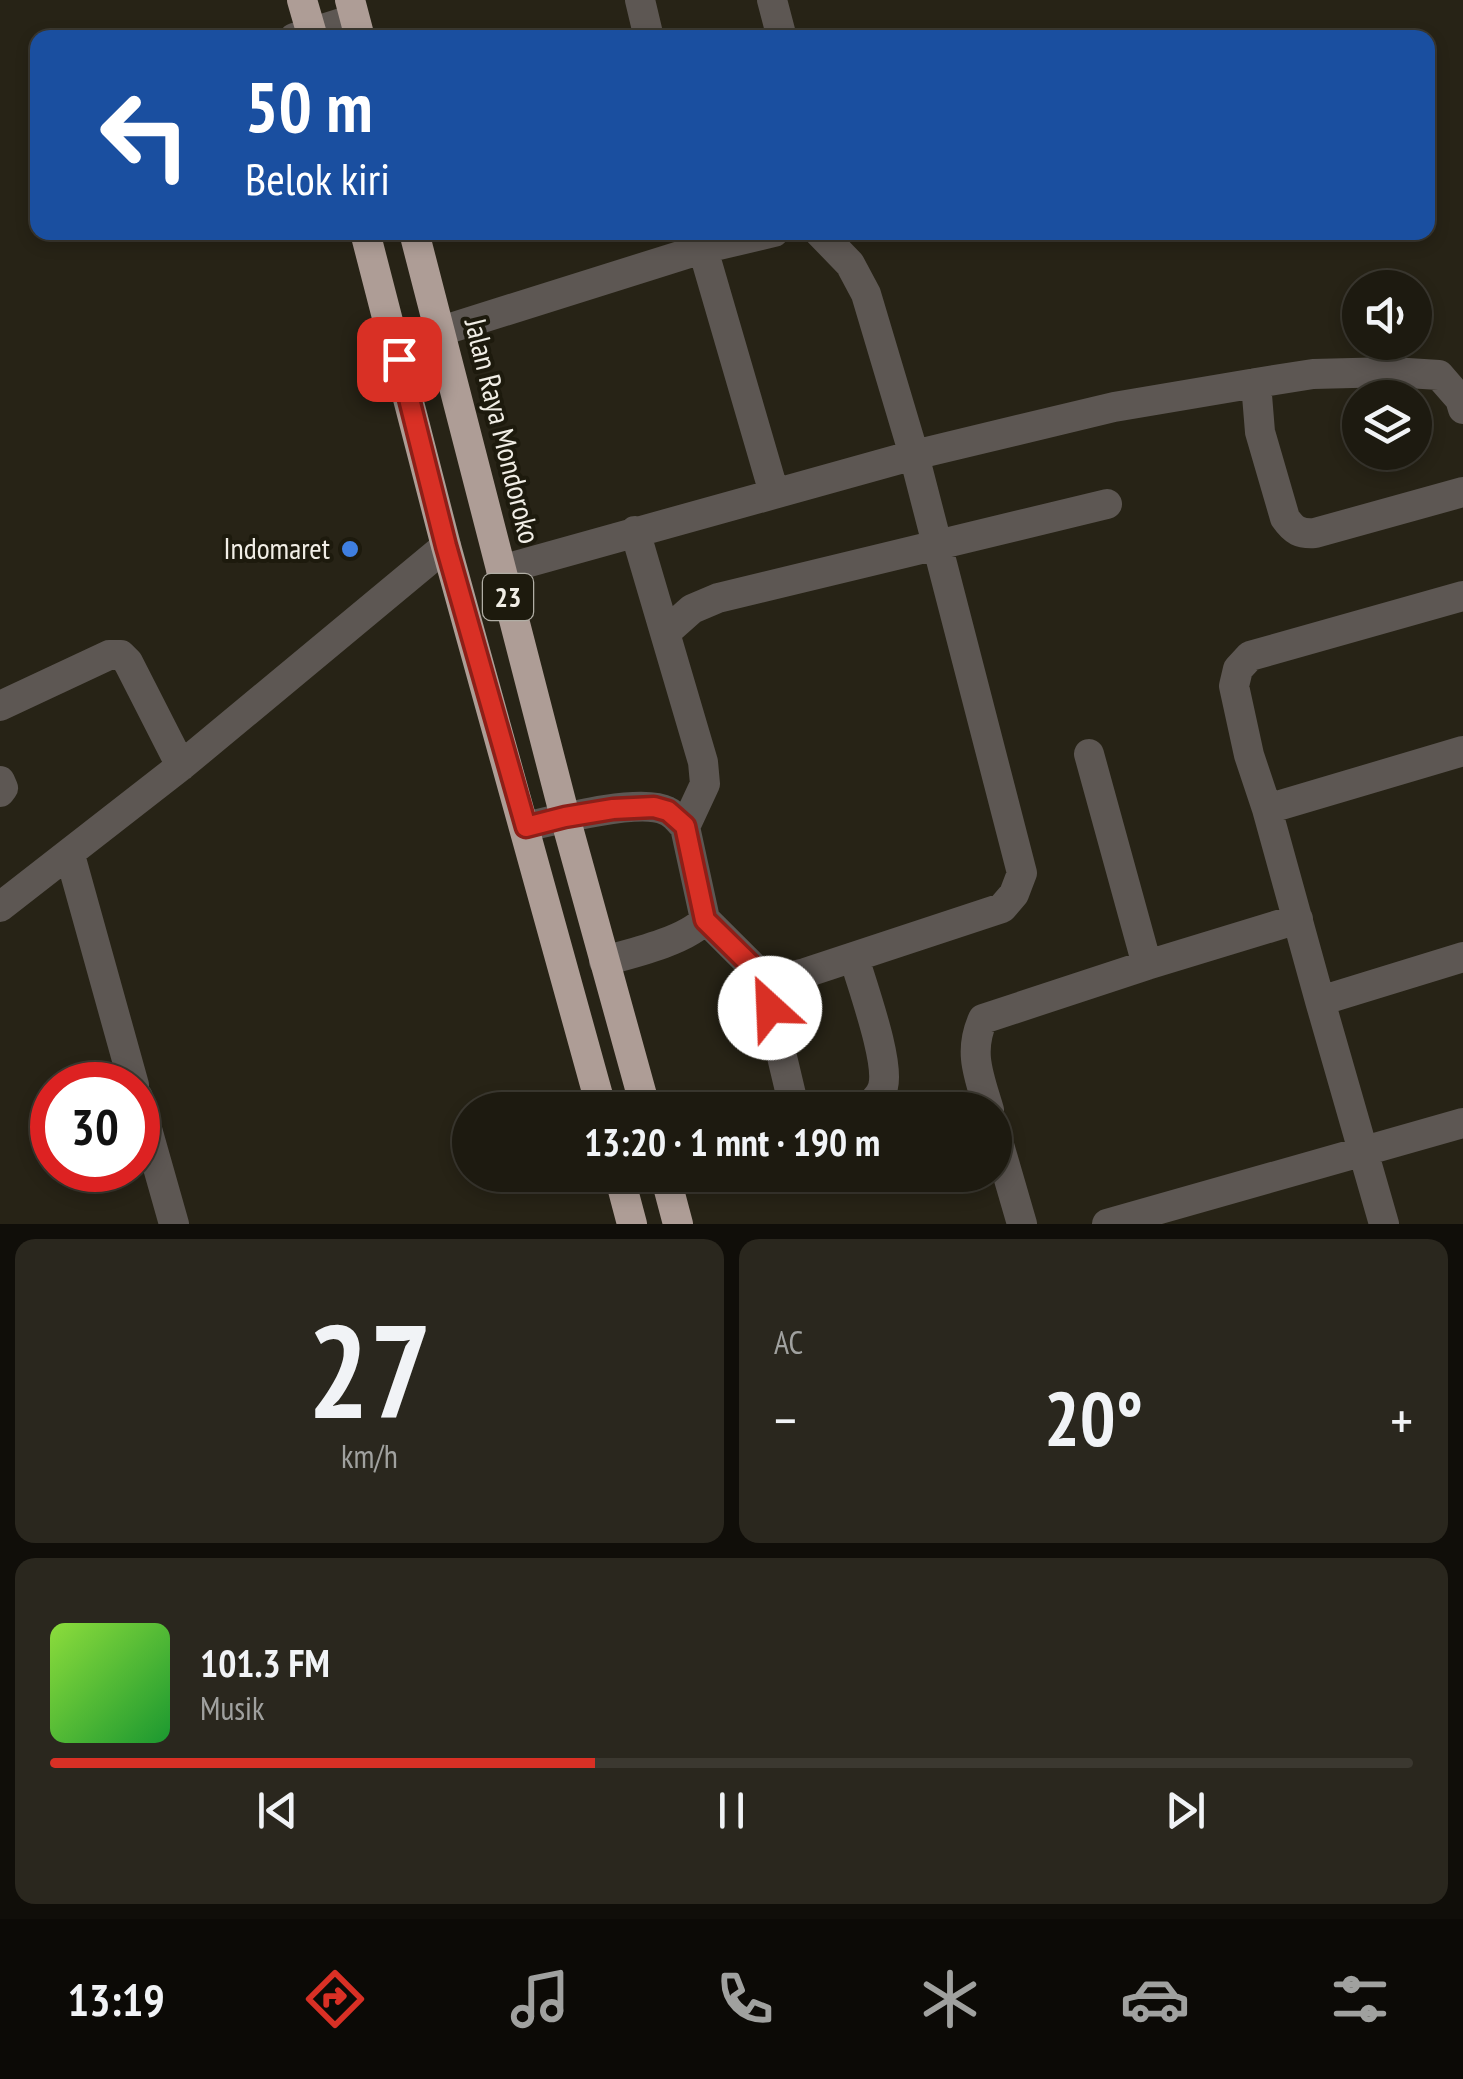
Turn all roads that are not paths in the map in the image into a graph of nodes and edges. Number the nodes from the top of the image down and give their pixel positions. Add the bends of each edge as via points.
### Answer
1 (302, 0) edge
2 (640, 0) edge
3 (772, 0) edge
4 (355, 19) edge
5 (305, 30) edge
6 (323, 30) edge
7 (647, 30) edge
8 (780, 30) edge
9 (367, 240) edge
10 (416, 240) edge
11 (828, 240) edge
12 (700, 241) edge
13 (441, 331) junction
14 (452, 378) junction
15 (1256, 383) junction
16 (408, 391) junction
17 (1463, 409) edge
18 (914, 455) junction
19 (1463, 492) edge
20 (774, 493) junction
21 (1107, 504) dead end
22 (635, 531) junction
23 (446, 546) junction
24 (937, 546) junction
25 (501, 570) junction
26 (1463, 596) edge
27 (665, 633) junction
28 (0, 706) edge
29 (1463, 751) edge
30 (1089, 754) dead end
31 (181, 766) junction
32 (0, 781) edge
33 (0, 792) edge
34 (1267, 809) junction
35 (565, 817) junction
36 (685, 826) junction
37 (526, 827) junction
38 (70, 855) junction
39 (0, 907) edge
40 (1298, 919) junction
41 (705, 920) junction
42 (854, 957) junction
43 (1463, 958) edge
44 (604, 961) junction
45 (1147, 965) junction
46 (763, 977) junction
47 (1320, 1000) junction
48 (128, 1062) edge
49 (597, 1092) edge
50 (641, 1092) edge
51 (789, 1092) edge
52 (880, 1092) edge
53 (984, 1092) edge
54 (1463, 1124) edge
55 (1362, 1151) junction
56 (160, 1175) edge
57 (1012, 1190) edge
58 (624, 1192) edge
59 (669, 1192) edge
60 (174, 1224) edge
61 (632, 1224) edge
62 (678, 1224) edge
63 (1022, 1224) edge
64 (1106, 1224) edge
65 (1384, 1224) edge

1 - 5 highway
2 - 7 street
3 - 8 street
4 - 6 street
9 - 16 highway, 23
10 - 13 highway, Jalan Raya Mondoroko / 23
11 - 18 street via 866,294
12 - 13 street
12 - 20 street
13 - 14 highway, Jalan Raya Mondoroko / 23
14 - 16 highway
14 - 25 highway, Jalan Raya Mondoroko / 23
15 - 17 street via 1313,374 1440,376
15 - 18 street via 1114,407
15 - 19 street via 1260,432 1292,529 1315,533
16 - 23 highway, 23
18 - 20 street
18 - 24 street
20 - 22 street
21 - 24 street
22 - 25 street
22 - 27 street
23 - 31 street
23 - 37 highway, 23
24 - 27 street via 718,598 692,609
24 - 42 street via 1022,873 1002,908
25 - 35 highway, Jalan Raya Mondoroko / 23
26 - 34 street via 1250,656 1238,669 1234,686
27 - 36 street via 706,774
28 - 31 street via 108,655 121,655
29 - 34 street
30 - 45 street
31 - 38 street
32 - 33 street
34 - 40 street
35 - 36 street via 654,807
35 - 37 street
35 - 44 highway, Jalan Raya Mondoroko / 23
36 - 41 street
37 - 49 highway, 23
38 - 39 street
38 - 48 street
40 - 45 street
40 - 47 street
41 - 44 street via 646,950
41 - 46 street
42 - 46 street via 779,979
42 - 52 street via 886,1068
43 - 47 street
44 - 50 highway, Jalan Raya Mondoroko / 23
45 - 53 street via 984,1019 974,1038
46 - 51 street
47 - 55 street
54 - 55 street
55 - 64 street
55 - 65 street
56 - 60 street
57 - 63 street
58 - 61 highway
59 - 62 highway

